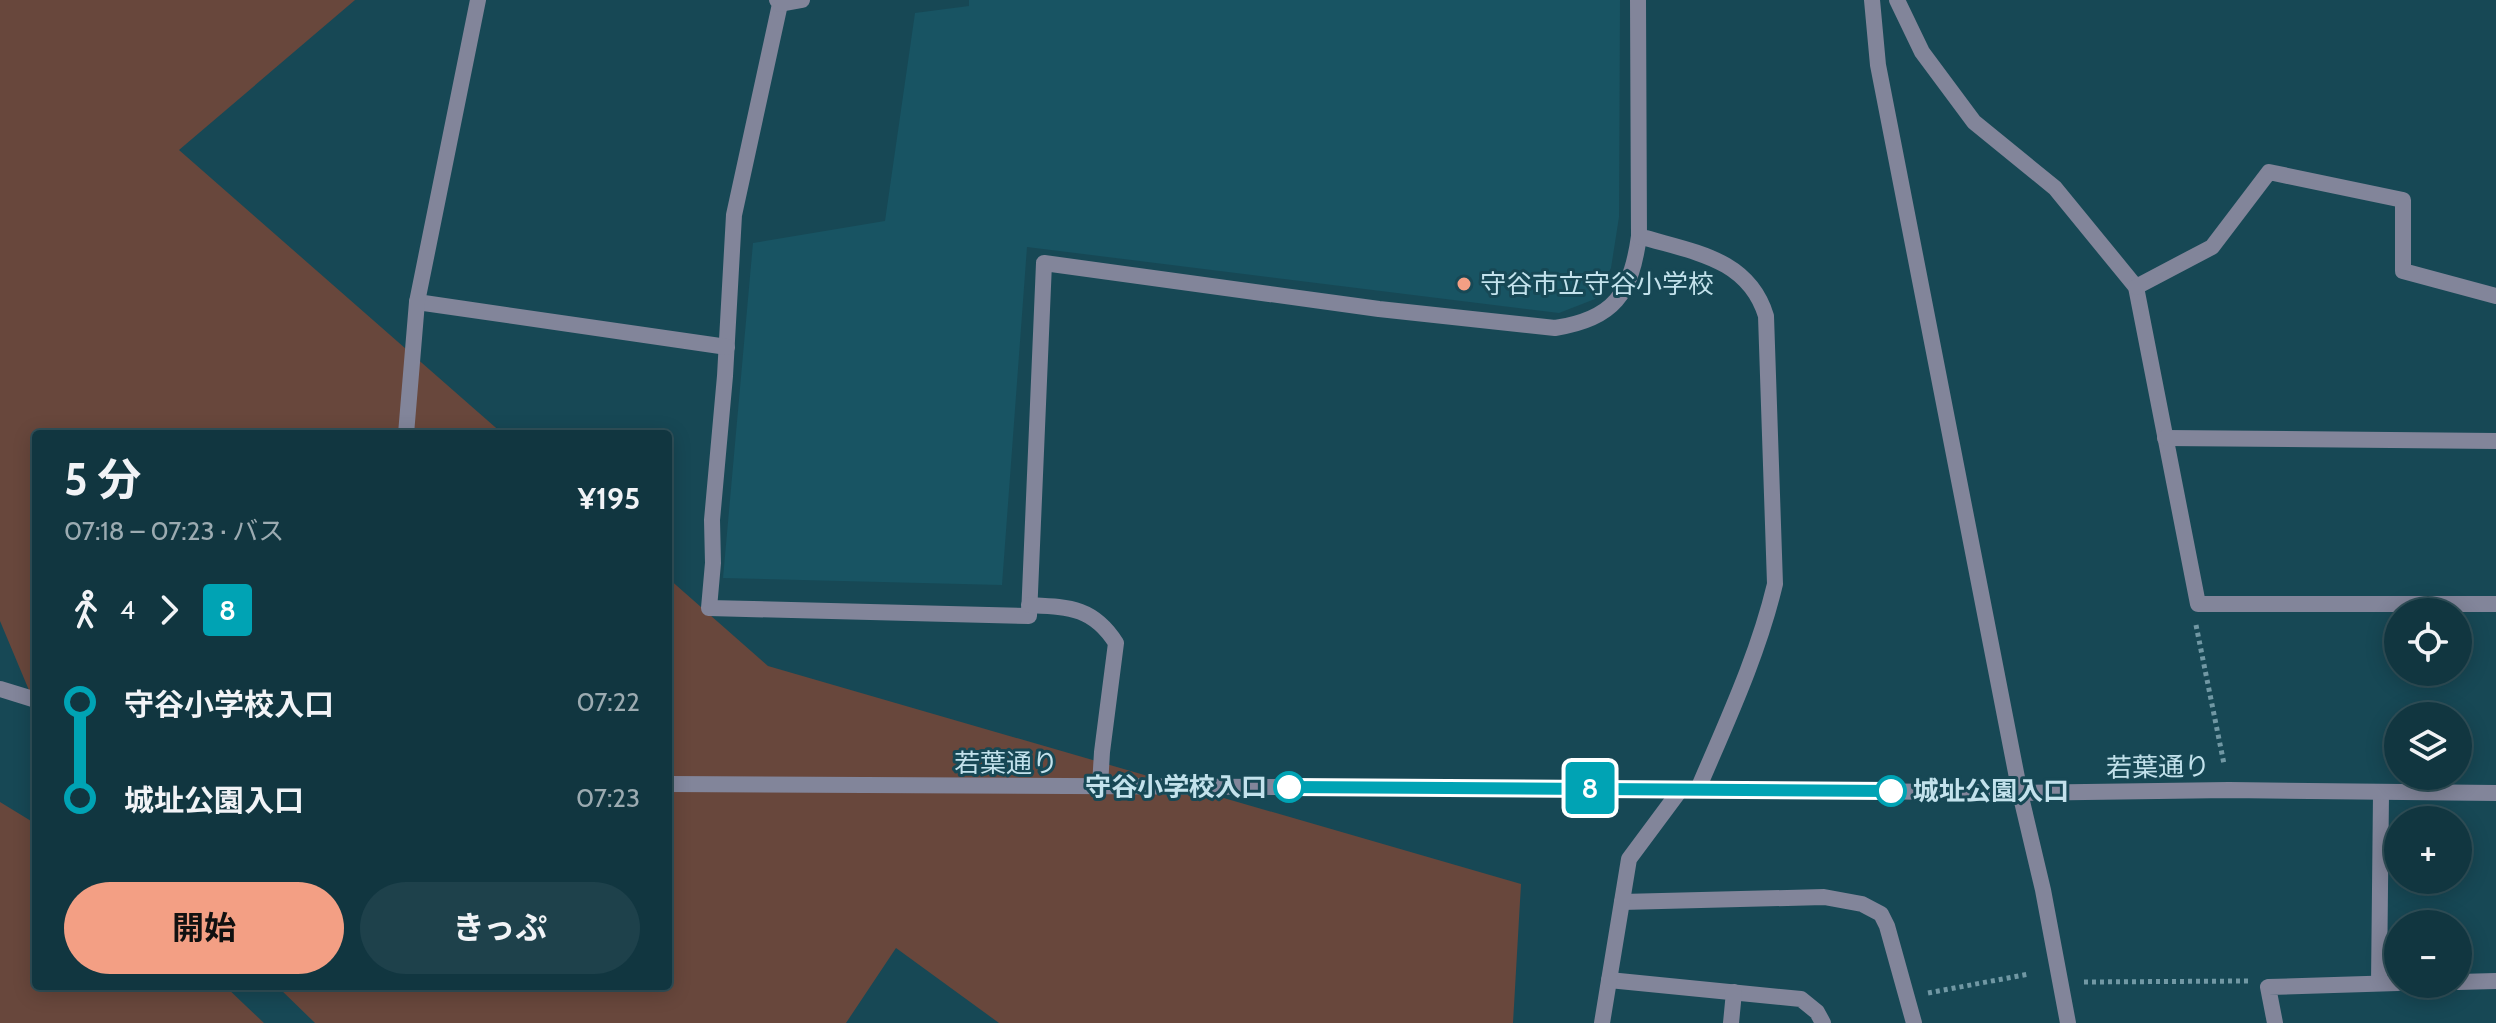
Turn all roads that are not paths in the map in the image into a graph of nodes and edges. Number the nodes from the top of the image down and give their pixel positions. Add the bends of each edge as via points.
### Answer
1 (478, 0) edge
2 (802, 0) edge
3 (1638, 0) edge
4 (1872, 0) edge
5 (1897, 0) edge
6 (779, 2) edge
7 (1639, 236) junction
8 (2136, 287) junction
9 (2496, 296) edge
10 (417, 302) junction
11 (727, 347) junction
12 (406, 430) edge
13 (2165, 438) junction
14 (2496, 441) edge
15 (2496, 604) edge
16 (1029, 605) junction
17 (0, 689) edge
18 (32, 699) edge
19 (672, 784) edge
20 (1100, 786) junction
21 (1681, 789) junction
22 (1698, 789) junction
23 (2020, 793) junction
24 (2496, 793) edge
25 (2381, 794) junction
26 (1622, 902) junction
27 (1609, 980) junction
28 (2496, 981) edge
29 (2472, 982) edge
30 (2379, 983) junction
31 (2384, 983) edge
32 (1734, 992) junction
33 (1602, 1023) edge
34 (1731, 1023) edge
35 (1823, 1023) edge
36 (1914, 1023) edge
37 (2068, 1023) edge
38 (2275, 1023) edge

1 - 10 street
2 - 6 street
3 - 7 street
4 - 23 street via 1878,65
5 - 8 street via 1922,52 1974,122 2055,188
6 - 11 street via 734,215
7 - 16 street via 1628,282 1616,302 1583,324 1555,328 1044,263
7 - 22 street via 1724,263 1744,276 1766,316 1775,584 1744,681
8 - 9 street via 2212,247 2269,172 2403,200 2403,271
8 - 13 street
10 - 11 street
10 - 12 street
11 - 16 street via 709,608 1029,616
13 - 14 street
13 - 15 street via 2198,604
16 - 20 street via 1073,607 1104,625 1116,643
17 - 18 street
19 - 20 street, 若葉通り
20 - 21 street, 若葉通り
21 - 22 street, 若葉通り
21 - 26 street via 1629,859
22 - 23 street, 若葉通り
23 - 25 street, 若葉通り
23 - 37 street
24 - 25 street, 若葉通り
25 - 30 street
26 - 27 street
26 - 36 street via 1824,897 1862,904 1881,914 1887,926
27 - 32 street
27 - 33 street
28 - 29 street
30 - 31 street
30 - 38 street via 2268,987
32 - 34 street
32 - 35 street via 1801,999

